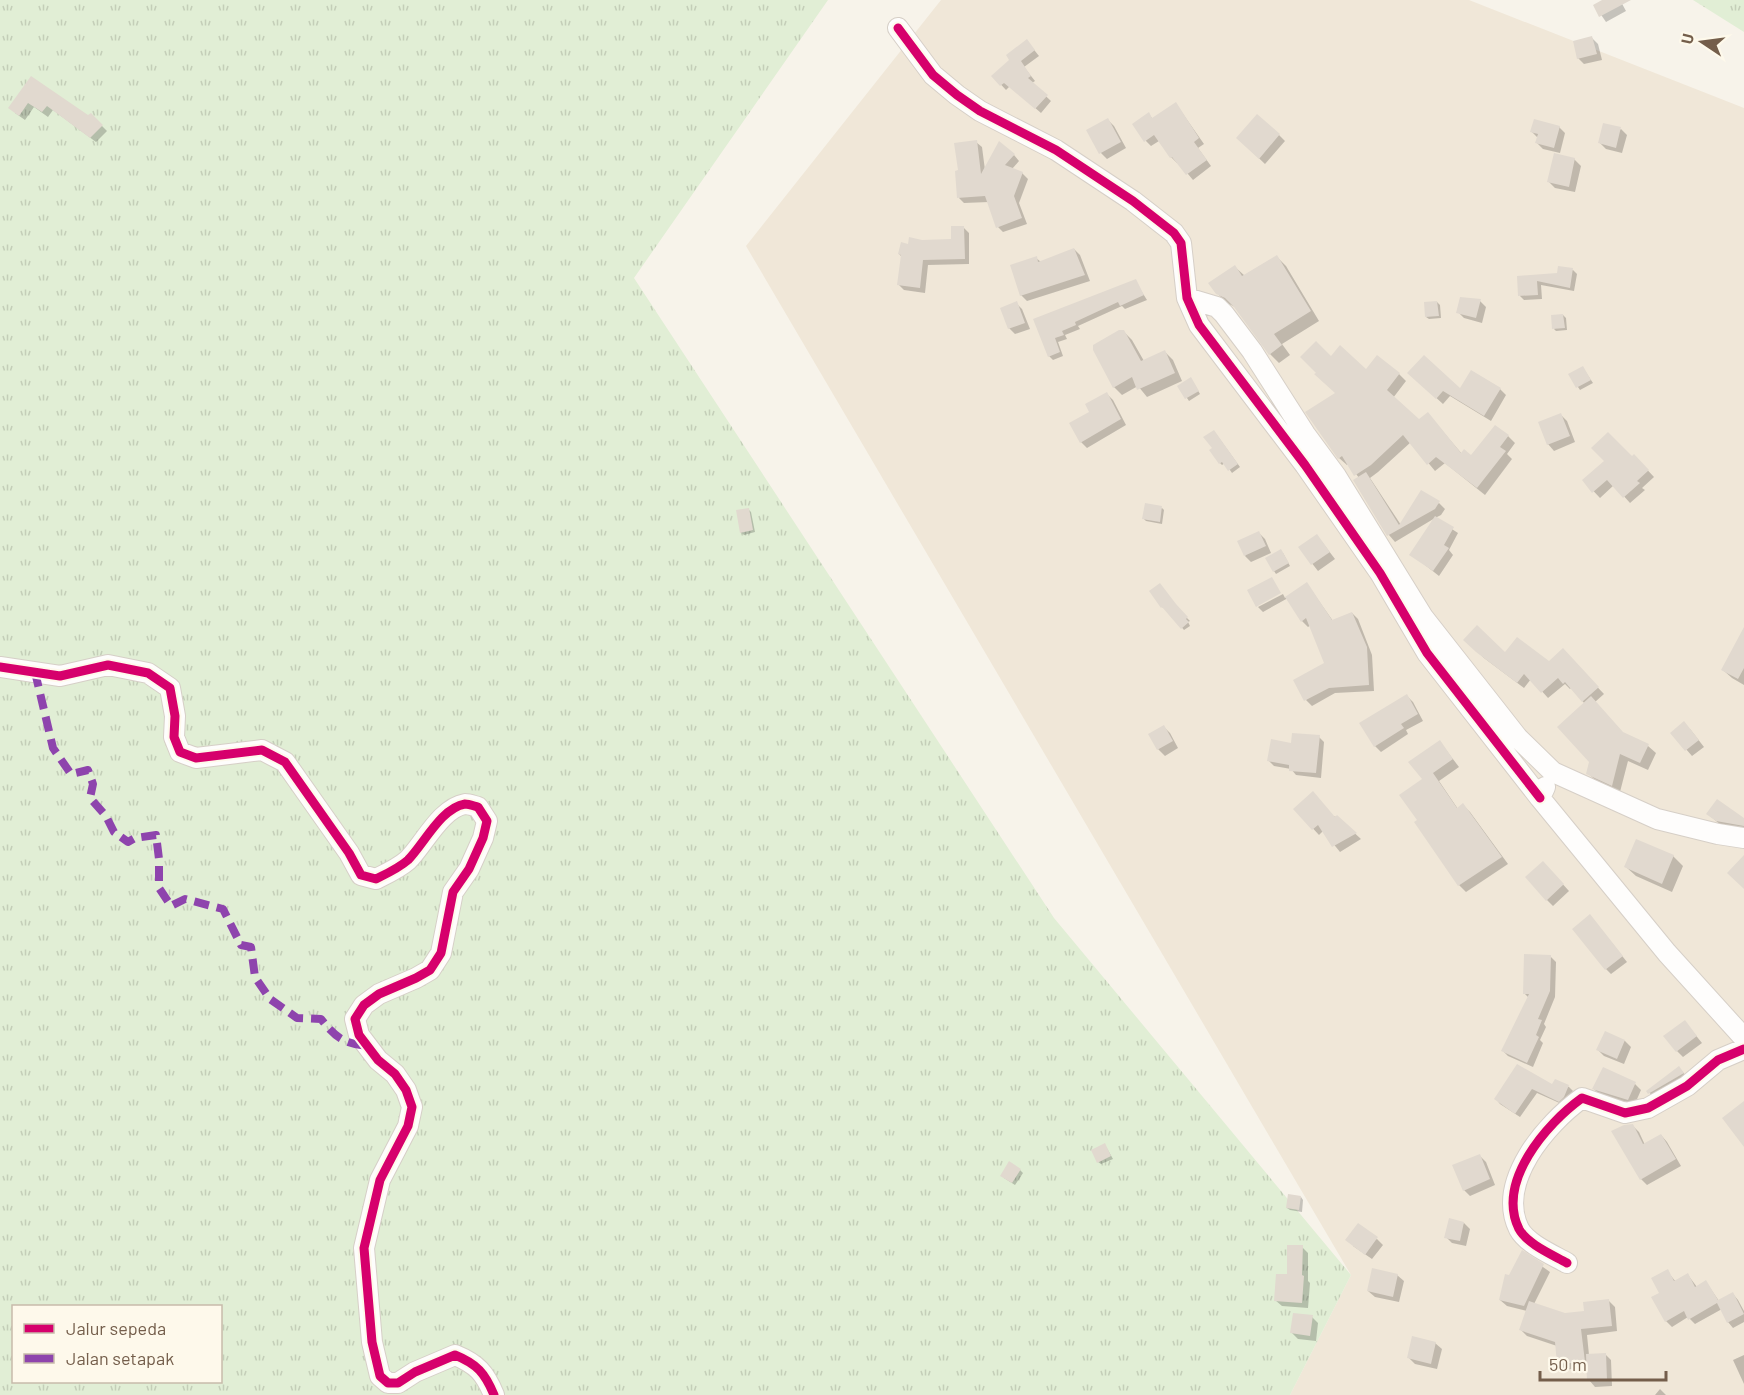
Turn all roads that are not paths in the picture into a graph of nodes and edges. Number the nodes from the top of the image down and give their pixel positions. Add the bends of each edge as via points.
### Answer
1 (898, 28) dead end
2 (1187, 298) junction
3 (0, 667) edge
4 (1553, 772) junction
5 (1540, 798) junction
6 (1744, 838) edge
7 (1744, 1038) edge
8 (1744, 1049) edge
9 (1568, 1263) dead end
10 (494, 1395) edge

1 - 2 street via 933,75 957,95 1056,150 1174,233 1181,243
2 - 4 street via 1217,307 1224,314 1336,476 1423,617 1518,738
2 - 5 street via 1199,325 1305,465 1380,573 1426,653
3 - 10 street via 60,676 108,665 148,673 170,688 174,737 180,753 196,758 262,750 285,762 361,875 376,879 387,873 407,861 451,810 465,804 478,807 487,821 483,838 453,892 441,953 430,970 379,994 364,1005 356,1019 359,1035 395,1074 411,1107 408,1126 380,1180 364,1248 372,1342 380,1376 388,1383 398,1383 456,1355 472,1362 488,1379
4 - 5 street
4 - 6 street via 1657,819
5 - 7 street via 1667,953
8 - 9 street via 1718,1060 1687,1086 1648,1108 1625,1113 1582,1098 1558,1118 1525,1160 1511,1206 1520,1231 1540,1249

